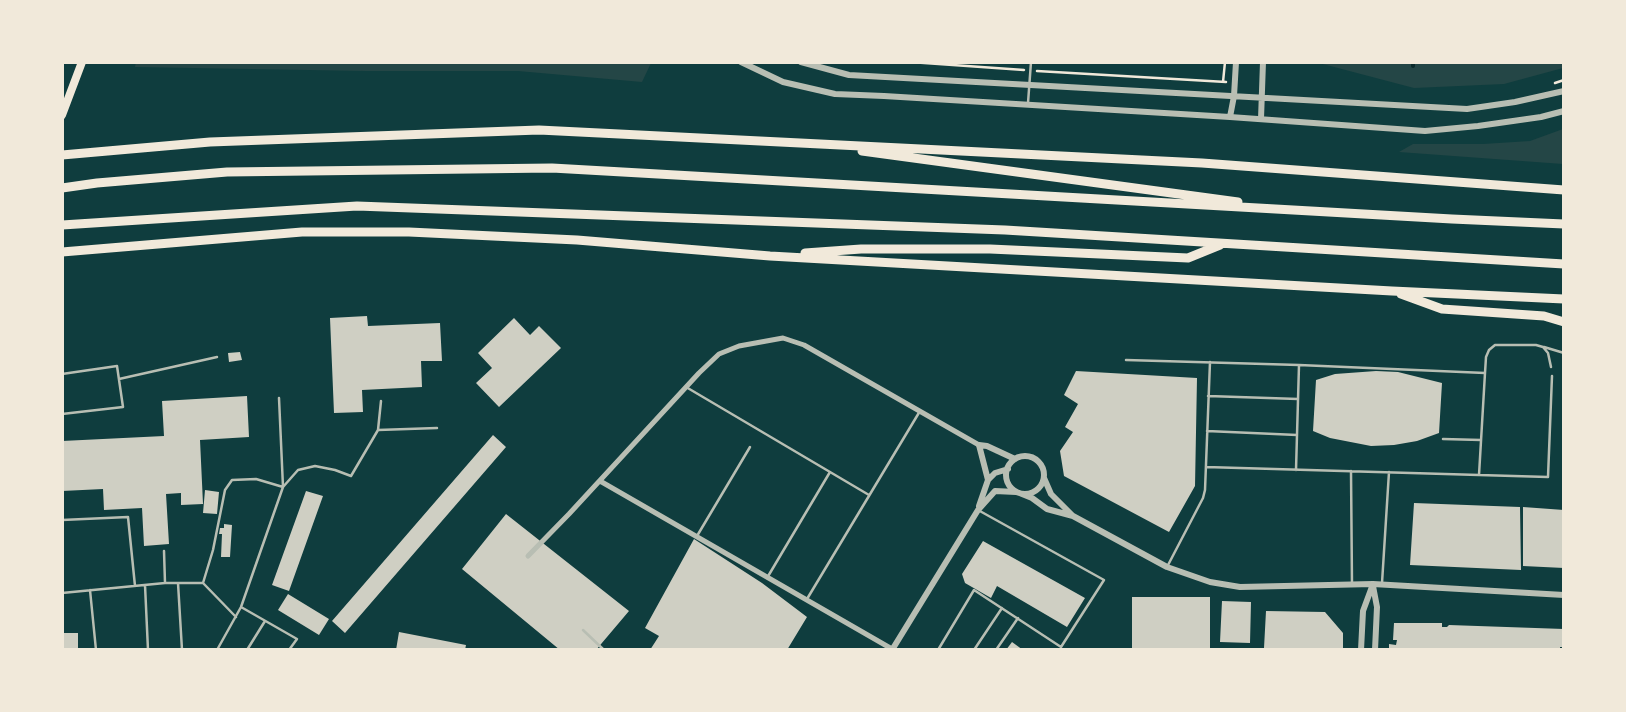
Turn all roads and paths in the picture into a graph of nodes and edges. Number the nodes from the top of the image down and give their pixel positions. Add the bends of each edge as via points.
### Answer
1 (82, 62) edge
2 (741, 62) edge
3 (801, 62) edge
4 (1031, 62) edge
5 (1226, 62) edge
6 (1236, 62) edge
7 (1263, 62) edge
8 (1223, 82) dead end
9 (1030, 84) junction
10 (1564, 91) edge
11 (1234, 96) junction
12 (1262, 98) junction
13 (1028, 104) junction
14 (1564, 111) edge
15 (62, 115) edge
16 (1230, 116) junction
17 (1261, 119) junction
18 (801, 143) junction
19 (62, 155) edge
20 (62, 188) edge
21 (1564, 189) edge
22 (1305, 211) junction
23 (1564, 224) edge
24 (62, 225) edge
25 (1224, 244) junction
26 (62, 252) edge
27 (770, 256) junction
28 (1564, 264) edge
29 (1392, 291) junction
30 (1564, 299) edge
31 (1564, 322) edge
32 (1543, 346) junction
33 (1564, 353) edge
34 (216, 357) dead end
35 (1126, 360) dead end
36 (1210, 362) junction
37 (1299, 365) junction
38 (1551, 366) dead end
39 (1485, 373) junction
40 (62, 374) edge
41 (1552, 376) dead end
42 (119, 379) junction
43 (686, 387) junction
44 (1208, 396) junction
45 (279, 398) dead end
46 (1298, 400) junction
47 (380, 401) dead end
48 (920, 411) junction
49 (62, 414) edge
50 (436, 428) dead end
51 (378, 430) junction
52 (1207, 431) junction
53 (1297, 435) junction
54 (1443, 439) dead end
55 (1481, 440) junction
56 (979, 445) junction
57 (750, 448) dead end
58 (1015, 459) junction
59 (1206, 467) junction
60 (1008, 468) junction
61 (1296, 470) junction
62 (1351, 471) junction
63 (830, 472) junction
64 (1389, 472) junction
65 (1478, 475) junction
66 (1044, 478) junction
67 (988, 480) junction
68 (600, 481) junction
69 (283, 487) junction
70 (1019, 493) junction
71 (869, 495) junction
72 (978, 510) junction
73 (1073, 516) junction
74 (62, 520) edge
75 (696, 537) junction
76 (164, 551) dead end
77 (528, 556) dead end
78 (1168, 567) junction
79 (767, 578) junction
80 (165, 583) junction
81 (178, 583) junction
82 (203, 583) junction
83 (1373, 584) junction
84 (145, 585) junction
85 (1352, 585) junction
86 (1382, 585) junction
87 (135, 586) junction
88 (90, 590) junction
89 (62, 593) edge
90 (1564, 595) edge
91 (806, 600) junction
92 (241, 607) junction
93 (1002, 608) junction
94 (236, 617) junction
95 (1018, 618) junction
96 (265, 621) junction
97 (583, 630) dead end
98 (893, 649) edge
99 (96, 650) edge
100 (148, 650) edge
101 (182, 650) edge
102 (217, 650) edge
103 (247, 650) edge
104 (289, 650) edge
105 (604, 650) edge
106 (938, 650) edge
107 (974, 650) edge
108 (996, 650) edge
109 (1361, 650) edge
110 (1376, 650) edge

1 - 15 main road
2 - 13 street via 783,82 834,94
3 - 9 street via 849,75
4 - 9 lane
5 - 8 path
6 - 11 street
7 - 12 street
9 - 11 street
9 - 13 lane
10 - 12 street via 1467,109
11 - 12 street
11 - 16 street
12 - 17 street
13 - 16 street
14 - 17 street via 1541,117 1425,130
16 - 17 street
18 - 19 highway via 539,130 210,142
18 - 21 highway via 1202,163
18 - 22 highway
20 - 22 highway via 227,172 552,168
22 - 23 highway
24 - 25 highway via 357,206 995,230
25 - 27 highway via 1188,258 990,249 861,249
25 - 28 highway
26 - 27 highway via 302,232 409,232 577,240
27 - 29 highway
29 - 30 highway
29 - 31 highway via 1442,309 1544,316
32 - 33 lane
32 - 38 lane
32 - 39 lane via 1495,344 1486,357
34 - 42 lane
35 - 36 lane
36 - 37 lane
36 - 44 lane
37 - 39 lane
37 - 46 lane
39 - 55 lane
40 - 42 lane via 117,366
41 - 65 lane via 1548,477
42 - 49 lane via 123,407
43 - 48 street via 720,354 739,346 783,338 804,345
43 - 63 lane
43 - 68 street
44 - 46 lane
44 - 52 lane
45 - 69 lane
46 - 53 lane
47 - 51 lane
48 - 56 street
48 - 71 lane
50 - 51 lane
51 - 69 lane via 351,476 315,466 298,470
52 - 53 lane
52 - 59 lane
53 - 61 lane
54 - 55 lane
55 - 65 lane
56 - 58 street
56 - 67 street
57 - 75 lane
58 - 60 street
58 - 66 street via 1022,456 1034,458 1042,466
59 - 61 lane
59 - 78 lane via 1203,498
60 - 67 street
60 - 70 street via 1008,482
61 - 62 lane
62 - 64 lane
62 - 85 lane
63 - 71 lane
63 - 79 lane
64 - 65 lane
64 - 86 lane
66 - 70 street via 1034,492
66 - 73 street via 1051,494
67 - 72 street
68 - 75 street
68 - 77 street
69 - 82 lane via 256,479 232,480 225,490
69 - 92 lane
70 - 72 street via 995,491
70 - 73 street via 1046,509
71 - 91 lane
72 - 95 lane via 1104,580 1061,646
72 - 98 street
73 - 78 street
74 - 87 lane via 128,517
75 - 79 street
76 - 80 lane
78 - 85 street via 1210,582 1240,587
79 - 91 street
80 - 81 lane
80 - 84 lane
81 - 82 lane
81 - 101 lane
82 - 94 lane
83 - 85 street
83 - 86 street
83 - 109 street via 1363,611
83 - 110 street via 1377,607
84 - 87 lane
84 - 100 lane
86 - 90 street
87 - 88 lane
88 - 89 lane
88 - 99 lane
91 - 98 street
92 - 94 lane
92 - 96 lane
93 - 95 lane
93 - 106 lane via 974,590
93 - 107 lane
94 - 102 lane
95 - 108 lane
96 - 103 lane
96 - 104 lane via 297,640
97 - 105 lane

